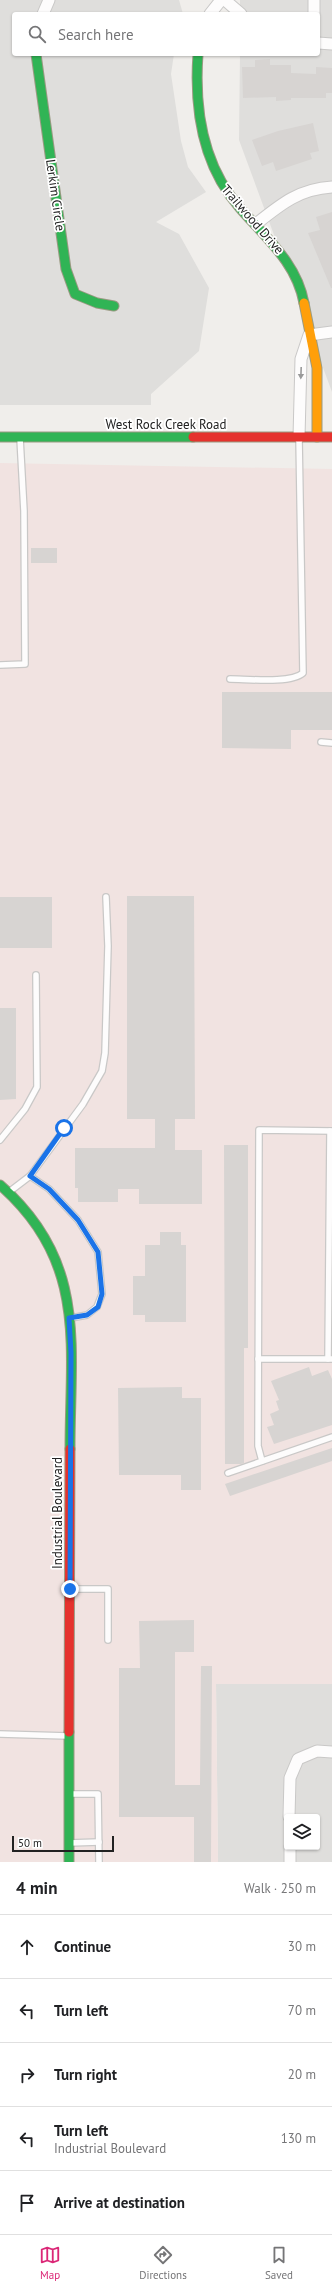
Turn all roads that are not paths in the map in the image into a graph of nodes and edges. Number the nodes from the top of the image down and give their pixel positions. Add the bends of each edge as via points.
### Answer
1 (49, 0) edge
2 (221, 0) edge
3 (225, 0) edge
4 (314, 0) edge
5 (44, 12) edge
6 (212, 12) edge
7 (240, 12) edge
8 (314, 12) edge
9 (320, 43) edge
10 (332, 44) edge
11 (36, 56) edge
12 (198, 56) edge
13 (332, 186) edge
14 (256, 224) junction
15 (114, 306) dead end
16 (332, 332) edge
17 (309, 335) junction
18 (0, 437) edge
19 (20, 437) junction
20 (299, 437) junction
21 (317, 437) junction
22 (332, 437) edge
23 (0, 665) edge
24 (230, 679) dead end
25 (321, 742) dead end
26 (332, 742) edge
27 (106, 897) dead end
28 (36, 975) dead end
29 (331, 1131) edge
30 (0, 1140) edge
31 (30, 1176) junction
32 (0, 1185) edge
33 (8, 1192) junction
34 (69, 1318) junction
35 (330, 1359) edge
36 (258, 1360) junction
37 (332, 1437) edge
38 (262, 1461) junction
39 (228, 1473) dead end
40 (70, 1589) junction
41 (108, 1640) dead end
42 (0, 1734) edge
43 (69, 1736) junction
44 (332, 1752) edge
45 (69, 1794) junction
46 (289, 1814) edge
47 (69, 1842) junction
48 (99, 1842) junction
49 (290, 1850) edge
50 (69, 1862) edge
51 (99, 1862) edge
52 (290, 1862) edge

1 - 5 street
2 - 6 street
3 - 7 street
4 - 8 street
9 - 10 street
11 - 15 street, Lerkim Circle via 66,269 75,294 97,303
12 - 14 street, Trailwood Drive via 196,102 204,144 221,181 239,207
13 - 14 street via 288,198
14 - 17 street, Trailwood Drive via 286,257 297,278 306,304
16 - 17 street
17 -> 20 street, Trailwood Drive via 301,359
17 - 21 street, Trailwood Drive via 316,358
18 - 19 street, West Rock Creek Road
19 - 20 street, West Rock Creek Road
19 - 23 lane via 24,511 25,664
20 - 21 street, West Rock Creek Road
20 - 24 lane via 303,673 299,677 288,679
21 - 22 street, West Rock Creek Road
25 - 26 lane
27 - 31 lane via 108,946 105,1053 102,1071 83,1104
28 - 30 lane via 37,1087 25,1109
29 - 35 lane
29 - 36 lane via 259,1130
31 - 33 lane
31 - 34 lane via 49,1189 78,1220 98,1252 102,1294 98,1307 87,1315
32 - 33 street, Industrial Boulevard
33 - 34 street, Industrial Boulevard via 33,1218 52,1250 64,1286
34 - 40 street, Industrial Boulevard
35 - 36 lane
36 - 38 lane via 258,1446
37 - 38 lane
38 - 39 lane
40 - 41 lane via 108,1589
40 - 43 street, Industrial Boulevard
42 - 43 lane
43 - 45 street, Industrial Boulevard
44 - 46 street via 317,1751 298,1759 290,1778
45 - 47 street, Industrial Boulevard
45 - 48 lane via 98,1794
47 - 48 lane
47 - 50 street, Industrial Boulevard
48 - 51 lane
49 - 52 street

